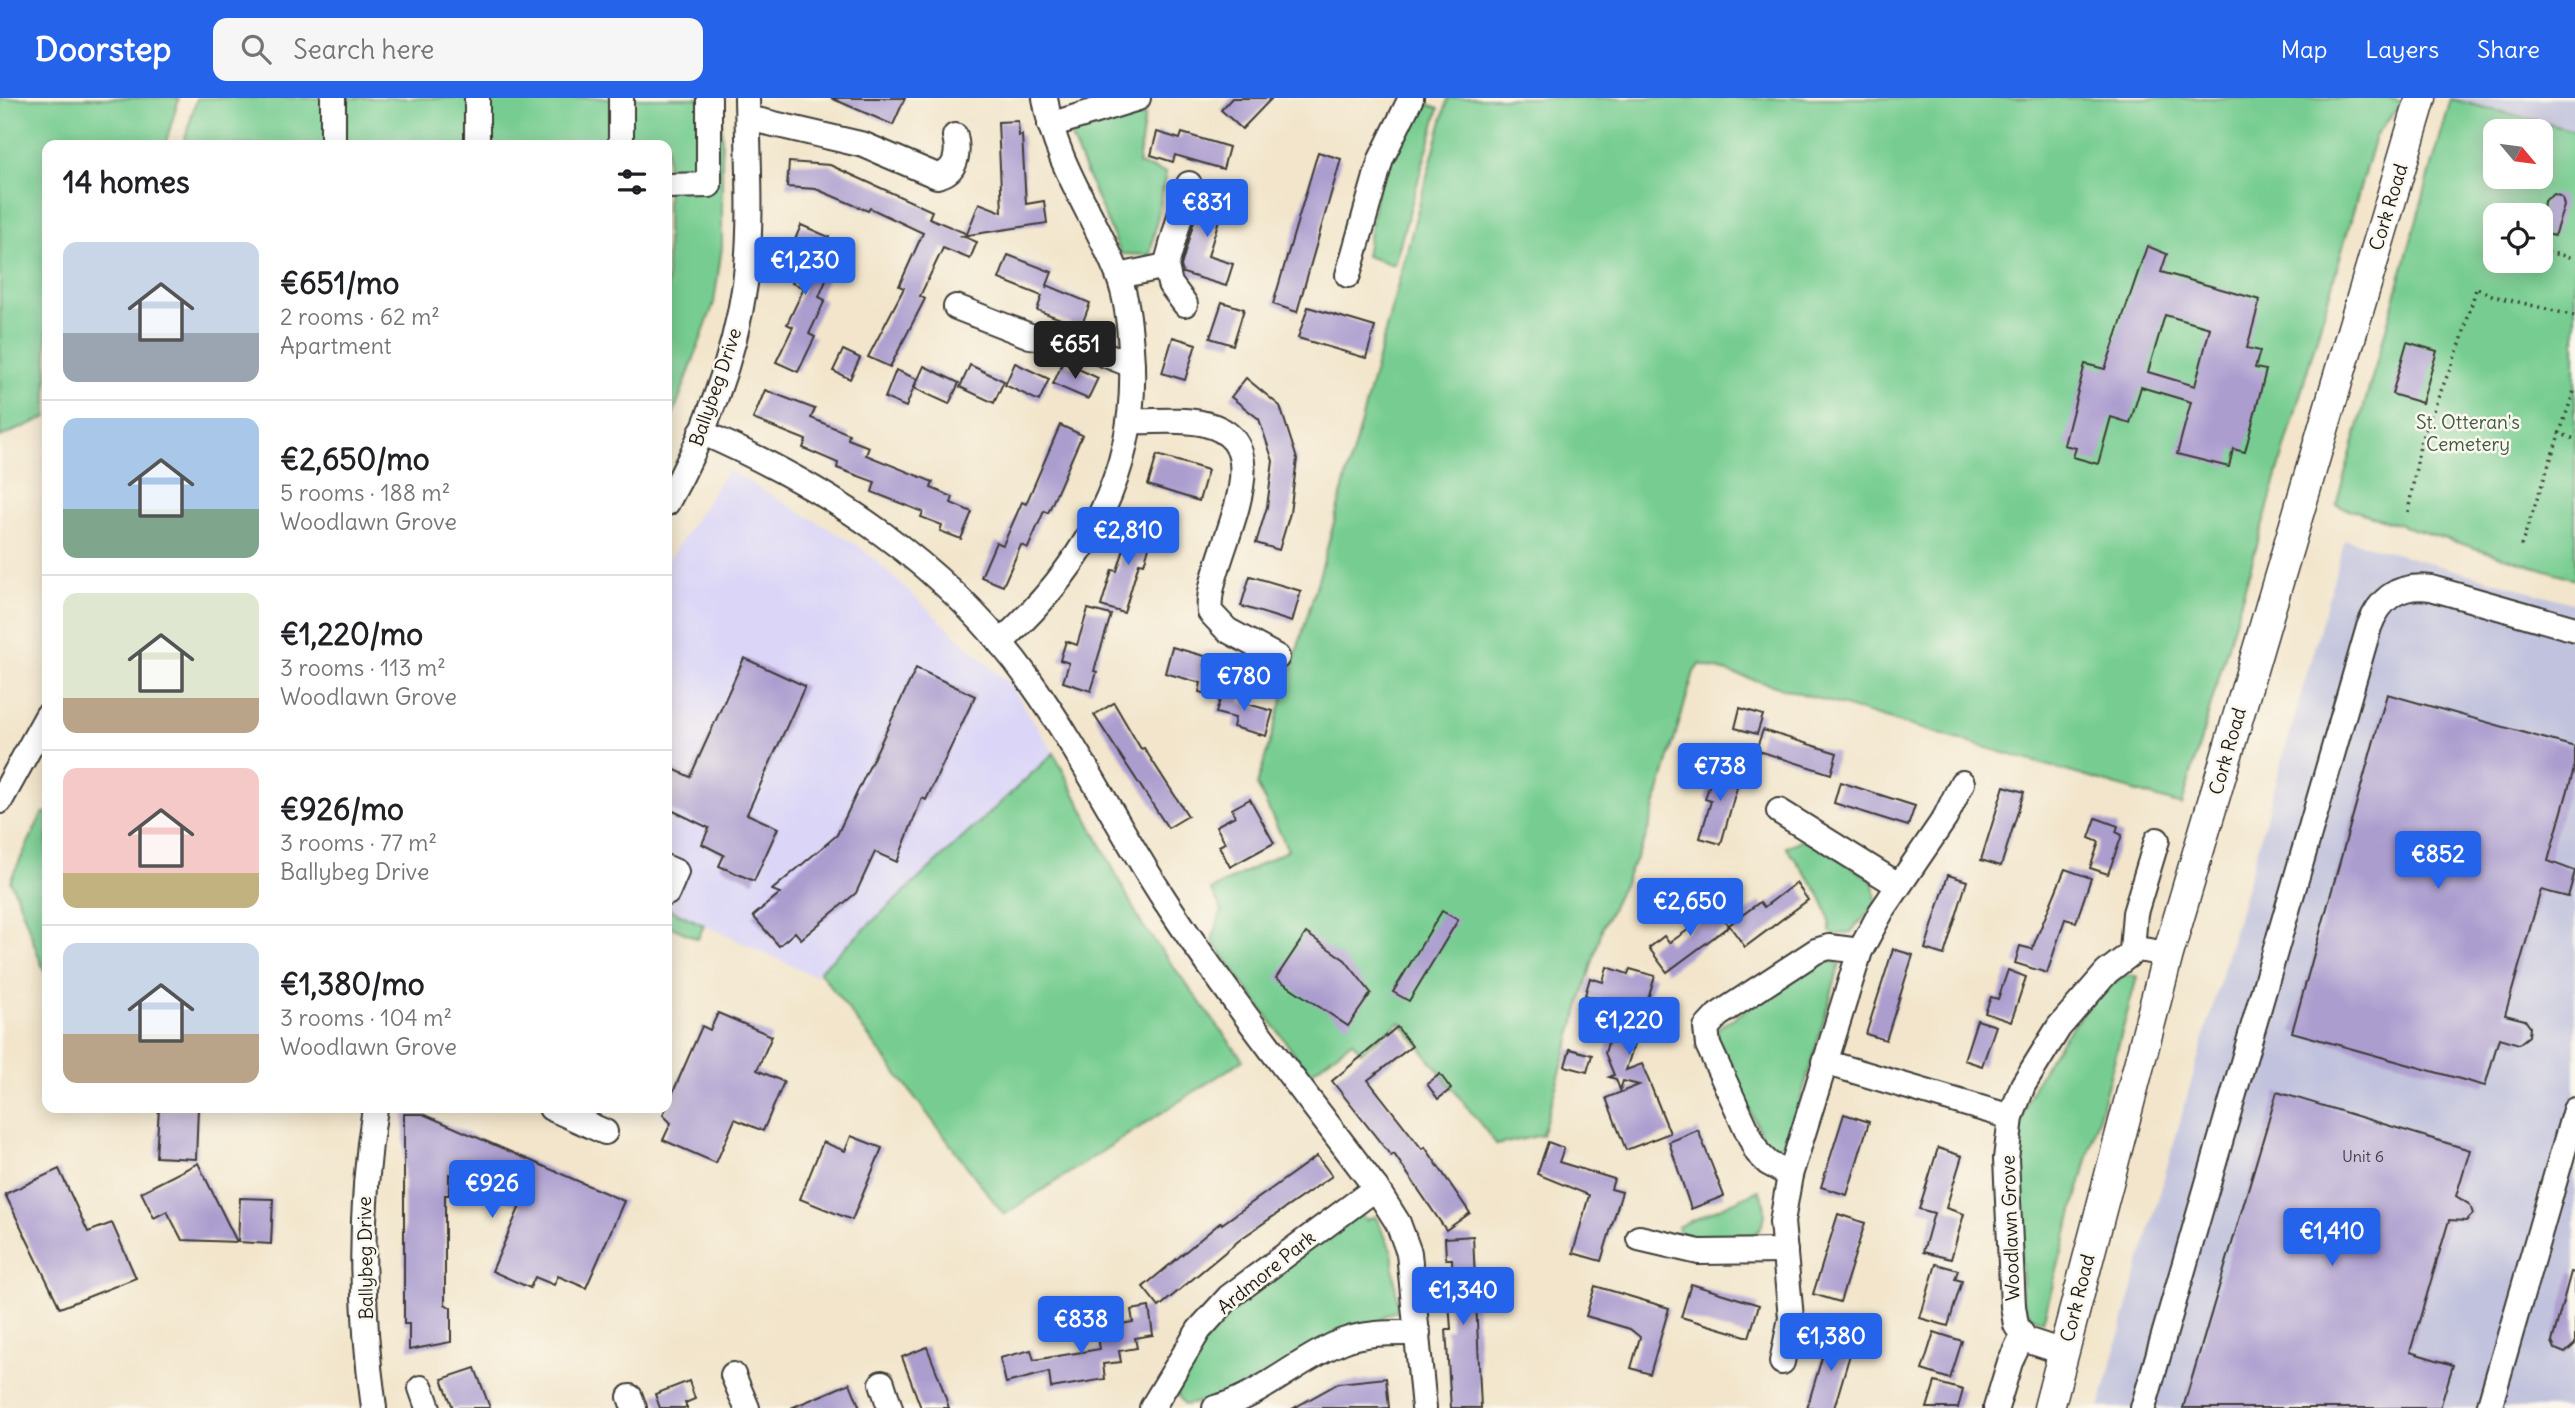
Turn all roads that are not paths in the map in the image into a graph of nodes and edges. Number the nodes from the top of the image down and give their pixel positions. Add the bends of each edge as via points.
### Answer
1 (333, 98) edge
2 (477, 98) edge
3 (621, 98) edge
4 (709, 98) edge
5 (1045, 98) edge
6 (1138, 98) edge
7 (1411, 98) edge
8 (2421, 98) edge
9 (748, 108) edge
10 (1050, 125) junction
11 (955, 136) dead end
12 (333, 140) edge
13 (477, 140) edge
14 (621, 140) edge
15 (1189, 184) dead end
16 (672, 186) edge
17 (1166, 266) junction
18 (1348, 275) dead end
19 (1119, 276) junction
20 (1185, 304) dead end
21 (956, 307) dead end
22 (1132, 365) junction
23 (1129, 421) junction
24 (701, 432) junction
25 (672, 493) edge
26 (2575, 629) edge
27 (1000, 643) junction
28 (1277, 657) dead end
29 (41, 741) edge
30 (1962, 783) dead end
31 (0, 801) edge
32 (1779, 811) dead end
33 (2157, 840) dead end
34 (1898, 885) junction
35 (1860, 951) junction
36 (2132, 951) junction
37 (2168, 954) junction
38 (1824, 1062) junction
39 (2575, 1110) edge
40 (374, 1113) edge
41 (562, 1113) edge
42 (2011, 1117) junction
43 (605, 1132) dead end
44 (1790, 1175) junction
45 (1376, 1188) junction
46 (1639, 1238) dead end
47 (1785, 1251) junction
48 (1418, 1333) junction
49 (2022, 1338) junction
50 (2063, 1352) junction
51 (1782, 1362) dead end
52 (733, 1375) dead end
53 (882, 1383) dead end
54 (374, 1408) edge
55 (747, 1408) edge
56 (890, 1408) edge
57 (1152, 1408) edge
58 (1215, 1408) edge
59 (1424, 1408) edge
60 (1996, 1408) edge
61 (2049, 1408) edge
62 (2143, 1408) edge
63 (2489, 1408) edge

1 - 12 street
2 - 13 street
3 - 14 street
4 - 16 street via 709,185
5 - 10 street
6 - 10 street
7 - 18 street via 1381,159
8 - 37 main road, Cork Road
9 - 11 street via 864,145 937,176 955,161
9 - 24 street, Ballybeg Drive via 745,283 731,346
10 - 19 street via 1067,172
15 - 17 street
17 - 19 street
17 - 20 street via 1170,285
19 - 22 street
21 - 22 street via 1030,336 1073,342
22 - 23 street
23 - 27 street via 1111,492 1090,537 1055,586
23 - 28 street via 1203,423 1234,441 1243,476 1211,589 1210,612 1227,630
24 - 25 street, Ballybeg Drive
24 - 27 street via 793,475 861,517 939,579
26 - 62 street via 2431,587 2399,590 2377,608
27 - 45 street via 1052,712 1177,918
29 - 31 street
30 - 34 street via 1945,818
32 - 34 street
33 - 36 street via 2136,913
34 - 35 street
35 - 38 street
35 - 44 street via 1834,947 1816,951 1718,1015 1706,1028 1708,1045 1757,1152
36 - 37 street via 2147,948
36 - 42 street, Woodlawn Grove via 2059,1027 2023,1085
37 - 50 main road, Cork Road
38 - 42 street
38 - 44 street
39 - 63 street
40 - 54 street, Ballybeg Drive via 365,1173 363,1242
41 - 43 street
42 - 49 street, Woodlawn Grove via 2006,1159 2012,1293
44 - 47 street via 1782,1214
45 - 48 street via 1406,1241
45 - 57 street, Ardmore Park via 1229,1297 1195,1336
46 - 47 street via 1699,1252
47 - 51 street via 1791,1318
48 - 58 street via 1365,1335 1342,1341 1253,1393
48 - 59 street
49 - 50 street
49 - 60 street
50 - 61 main road, Cork Road
52 - 55 street
53 - 56 street

